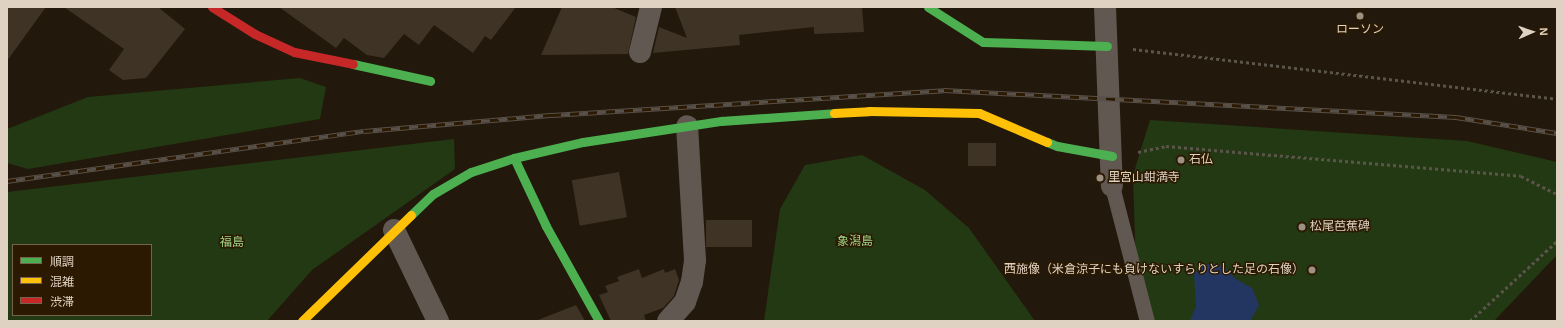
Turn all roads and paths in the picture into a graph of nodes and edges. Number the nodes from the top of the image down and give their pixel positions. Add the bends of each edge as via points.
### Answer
1 (212, 7) edge
2 (651, 7) edge
3 (928, 7) edge
4 (1105, 7) edge
5 (1107, 46) junction
6 (640, 52) dead end
7 (430, 81) dead end
8 (1557, 99) edge
9 (687, 126) junction
10 (1112, 156) junction
11 (514, 158) junction
12 (1112, 186) joint
13 (1557, 194) edge
14 (394, 230) junction
15 (1557, 241) edge
16 (302, 321) edge
17 (438, 321) edge
18 (600, 321) edge
19 (668, 321) edge
20 (1147, 321) edge
21 (1470, 321) edge

1 - 7 street via 255,34 294,52
2 - 6 street
3 - 5 street via 983,42
4 - 5 street
5 - 8 path
5 - 10 street
9 - 10 street via 721,121 869,111 979,113 1058,146
9 - 11 street via 584,142
9 - 19 street via 695,260 692,282 684,302
10 - 12 street
10 - 13 path via 1166,146 1498,174 1521,176
11 - 14 street via 471,172 433,194
11 - 18 street via 546,226
12 - 20 lane
14 - 16 street
14 - 17 street
15 - 21 path

